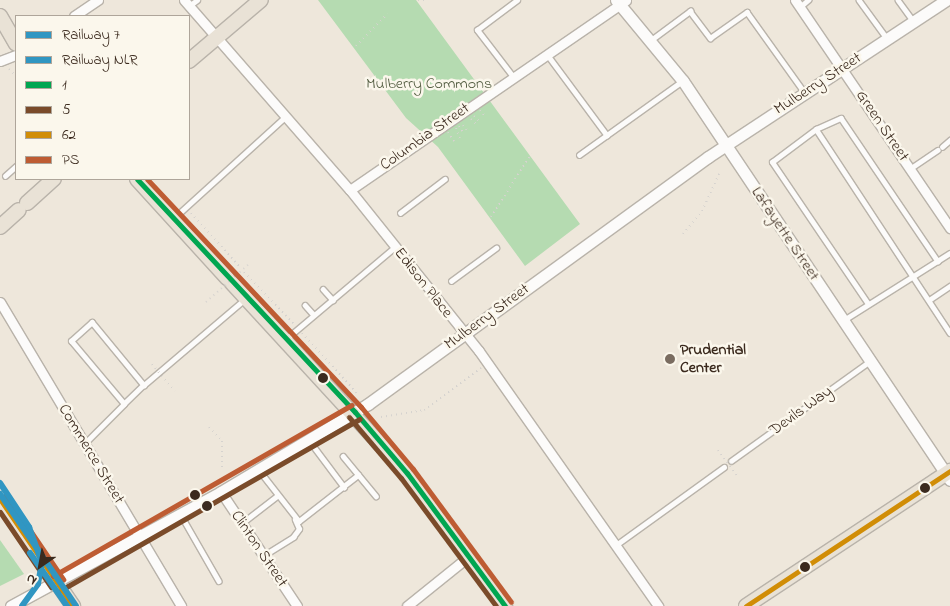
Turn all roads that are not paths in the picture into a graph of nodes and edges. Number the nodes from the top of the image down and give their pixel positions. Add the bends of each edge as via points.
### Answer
1 (98, 0) edge
2 (261, 0) edge
3 (517, 0) edge
4 (808, 0) edge
5 (859, 0) edge
6 (898, 0) edge
7 (946, 0) edge
8 (620, 1) edge
9 (797, 4) edge
10 (191, 8) edge
11 (76, 15) edge
12 (0, 16) edge
13 (913, 22) junction
14 (3, 30) edge
15 (215, 38) junction
16 (888, 39) junction
17 (651, 40) junction
18 (15, 43) edge
19 (547, 54) junction
20 (15, 55) edge
21 (190, 60) edge
22 (0, 61) edge
23 (843, 68) junction
24 (513, 77) junction
25 (682, 81) junction
26 (805, 93) junction
27 (284, 118) junction
28 (816, 130) junction
29 (607, 135) junction
30 (950, 140) edge
31 (725, 145) junction
32 (579, 155) dead end
33 (15, 167) edge
34 (911, 168) junction
35 (5, 176) dead end
36 (445, 179) dead end
37 (53, 180) edge
38 (138, 180) edge
39 (350, 190) junction
40 (400, 213) dead end
41 (173, 219) junction
42 (0, 228) edge
43 (950, 228) edge
44 (395, 247) junction
45 (496, 248) dead end
46 (950, 253) edge
47 (938, 261) junction
48 (913, 275) junction
49 (451, 281) dead end
50 (950, 286) edge
51 (323, 289) dead end
52 (246, 298) junction
53 (333, 300) junction
54 (929, 300) junction
55 (0, 302) edge
56 (868, 304) junction
57 (305, 305) dead end
58 (313, 314) junction
59 (844, 320) junction
60 (950, 333) edge
61 (464, 334) junction
62 (285, 340) junction
63 (870, 360) junction
64 (144, 384) junction
65 (124, 404) junction
66 (355, 412) junction
67 (308, 438) junction
68 (84, 443) junction
69 (343, 456) dead end
70 (731, 461) dead end
71 (724, 467) dead end
72 (258, 469) junction
73 (358, 475) junction
74 (949, 475) edge
75 (344, 487) junction
76 (221, 492) junction
77 (277, 496) junction
78 (376, 496) dead end
79 (0, 499) edge
80 (180, 514) junction
81 (295, 520) junction
82 (242, 523) junction
83 (139, 536) junction
84 (615, 545) junction
85 (263, 556) junction
86 (469, 556) junction
87 (219, 581) dead end
88 (57, 583) junction
89 (11, 606) edge
90 (73, 606) edge
91 (181, 606) edge
92 (297, 606) edge
93 (407, 606) edge
94 (505, 606) edge
95 (658, 606) edge
96 (746, 606) edge

1 - 11 street
2 - 15 main road
3 - 24 lane via 477,30
4 - 9 lane
5 - 16 lane
6 - 13 lane
7 - 13 street, Mulberry Street
8 - 17 street, Lafayette Street
8 - 19 street, Columbia Street
9 - 23 street, Green Street
10 - 15 street, Edison Place
12 - 14 main road
13 - 16 street, Mulberry Street
14 - 18 main road
15 - 21 main road
15 - 27 street, Edison Place
16 - 23 street, Mulberry Street
17 - 25 street, Lafayette Street
17 - 26 lane via 690,11 710,38 747,12
19 - 24 street, Columbia Street
19 - 29 lane
20 - 22 street
23 - 26 street, Mulberry Street
23 - 34 street, Green Street
24 - 39 street, Columbia Street
25 - 29 lane
25 - 31 street, Lafayette Street
26 - 31 street, Mulberry Street
27 - 39 street, Edison Place
27 - 41 lane
28 - 47 lane via 841,118
28 - 48 lane
28 - 56 lane via 772,162
29 - 32 lane
30 - 34 lane
31 - 59 street, Lafayette Street
31 - 61 street, Mulberry Street
33 - 35 lane
34 - 43 street, Green Street
36 - 40 lane
37 - 42 main road
38 - 41 main road
39 - 44 street, Edison Place
41 - 52 main road
44 - 53 lane
44 - 61 street, Edison Place
45 - 49 lane
46 - 47 lane
47 - 48 lane
48 - 54 lane
48 - 56 lane
50 - 54 lane
51 - 53 lane
52 - 62 main road
52 - 64 lane
53 - 58 lane
54 - 60 lane
55 - 68 street, Commerce Street
56 - 59 lane
57 - 58 lane
58 - 62 lane
59 - 63 street, Lafayette Street
61 - 66 street, Mulberry Street
61 - 84 street, Edison Place
62 - 66 main road
63 - 70 lane, Devils Way
63 - 74 street, Lafayette Street
64 - 65 lane
64 - 65 lane via 92,322 71,341
65 - 68 lane
66 - 67 street, Mulberry Street
66 - 86 main road
67 - 72 street, Mulberry Street
67 - 75 lane
68 - 83 street, Commerce Street
69 - 73 lane
71 - 84 lane
72 - 76 street, Mulberry Street
72 - 77 lane
73 - 75 lane
73 - 78 lane
74 - 96 main road
75 - 81 lane via 306,517
76 - 80 street, Mulberry Street
76 - 82 street, Clinton Street
77 - 81 lane
77 - 82 lane
79 - 88 main road
80 - 83 street, Mulberry Street
80 - 87 lane
81 - 85 lane via 298,529 293,537
82 - 85 street, Clinton Street
83 - 88 street, Mulberry Street
83 - 91 street, Commerce Street
84 - 95 street, Edison Place
85 - 92 street, Clinton Street
86 - 93 street
86 - 94 main road
88 - 89 street, Mulberry Street
88 - 90 main road

